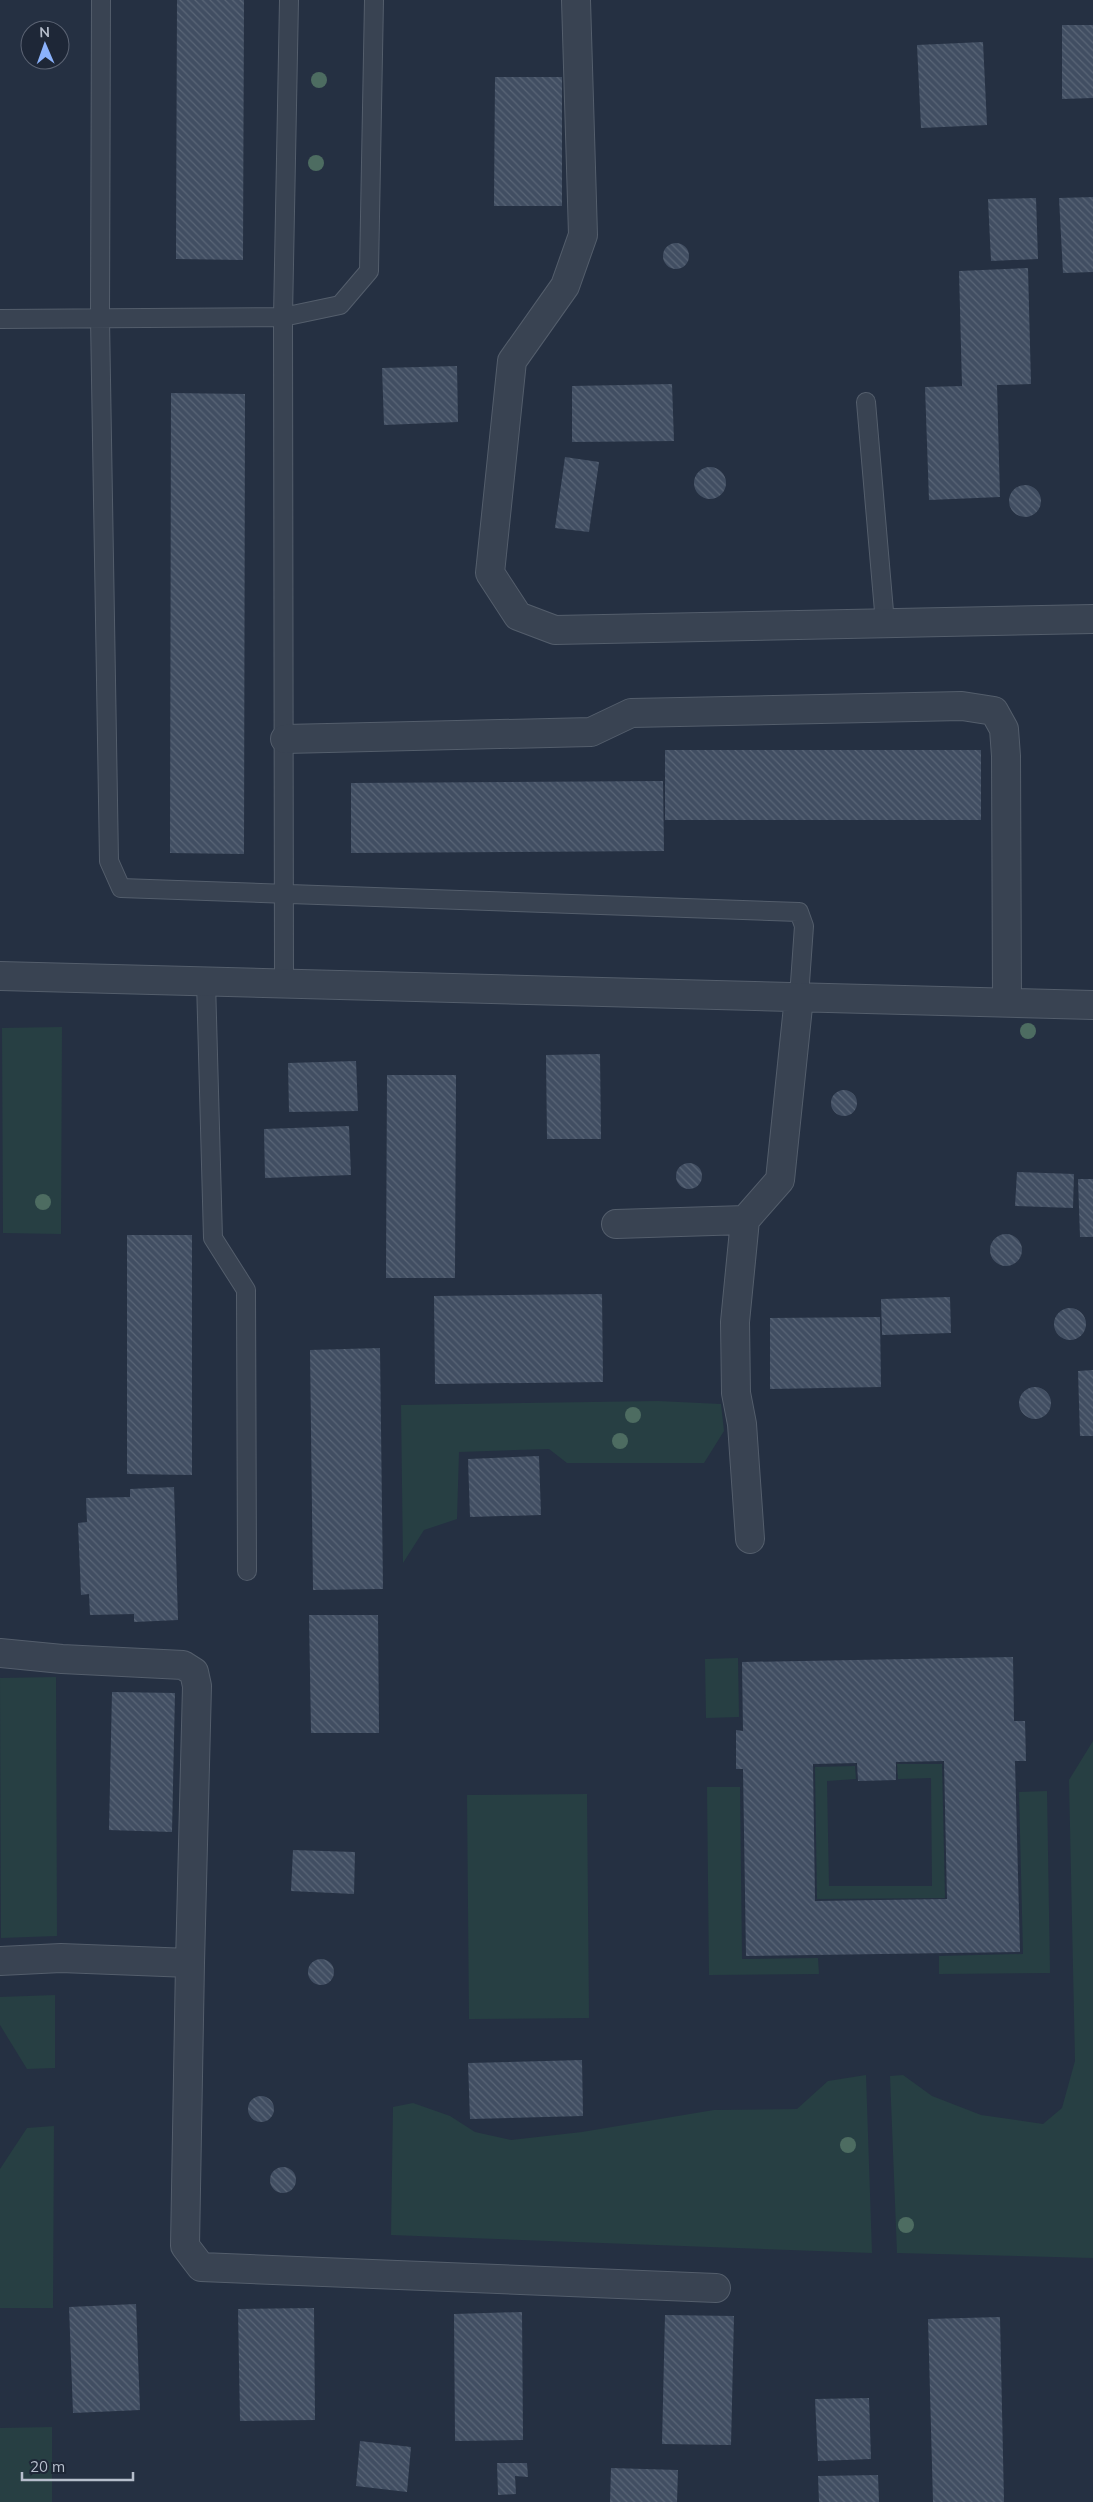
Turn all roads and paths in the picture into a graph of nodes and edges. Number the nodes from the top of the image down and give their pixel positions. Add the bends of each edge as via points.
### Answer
1 (101, 0) edge
2 (289, 0) edge
3 (374, 0) edge
4 (576, 0) edge
5 (283, 317) junction
6 (0, 319) edge
7 (100, 319) junction
8 (866, 402) dead end
9 (1093, 619) edge
10 (886, 623) junction
11 (285, 739) junction
12 (284, 894) junction
13 (0, 976) edge
14 (206, 981) junction
15 (284, 984) junction
16 (799, 997) junction
17 (1007, 1002) junction
18 (1093, 1005) edge
19 (745, 1220) junction
20 (616, 1224) dead end
21 (750, 1539) dead end
22 (247, 1571) dead end
23 (0, 1653) edge
24 (0, 1961) edge
25 (190, 1963) junction
26 (716, 2288) dead end

1 - 7 lane
2 - 5 lane
3 - 5 lane via 369,271 340,305
4 - 10 street via 583,235 564,286 512,361 490,574 518,616 555,630
5 - 7 lane
5 - 11 lane
6 - 7 lane
7 - 12 lane via 109,861 121,888
8 - 10 lane
9 - 10 street
11 - 12 lane
11 - 17 street via 591,732 631,713 962,706 994,711 1004,729 1006,756
12 - 15 lane
12 - 16 lane via 799,912 804,926
13 - 14 street
14 - 15 street
14 - 22 lane via 212,1238 246,1290
15 - 16 street
16 - 17 street
16 - 19 street via 780,1180
17 - 18 street
19 - 20 street
19 - 21 street via 735,1331 736,1393 742,1424
23 - 25 street via 183,1665 194,1672
24 - 25 street via 61,1958
25 - 26 street via 185,2246 201,2267

